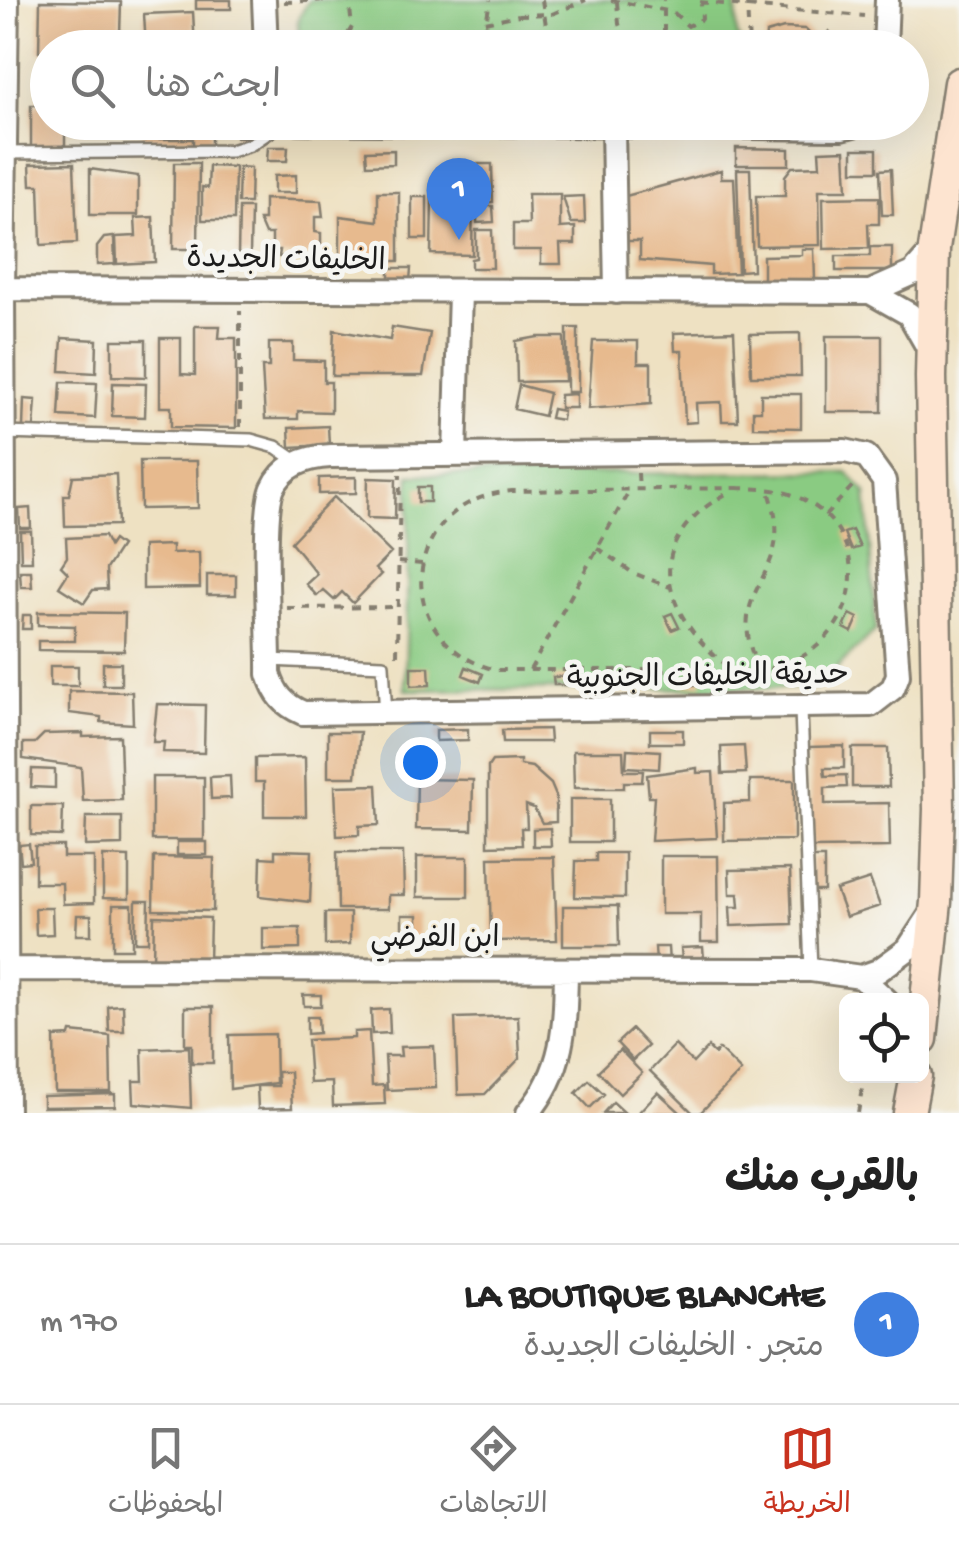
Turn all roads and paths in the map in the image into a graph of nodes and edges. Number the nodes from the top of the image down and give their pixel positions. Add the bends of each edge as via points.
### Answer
1 (7, 0) edge
2 (328, 0) edge
3 (349, 0) edge
4 (490, 0) edge
5 (542, 0) edge
6 (586, 0) edge
7 (664, 0) edge
8 (747, 0) edge
9 (614, 1) edge
10 (699, 1) edge
11 (264, 2) edge
12 (573, 3) edge
13 (747, 7) junction
14 (886, 9) edge
15 (664, 11) junction
16 (486, 22) junction
17 (265, 30) edge
18 (350, 30) edge
19 (485, 30) edge
20 (547, 30) edge
21 (622, 30) edge
22 (661, 30) edge
23 (748, 30) edge
24 (959, 83) edge
25 (257, 140) edge
26 (612, 140) edge
27 (5, 154) junction
28 (2, 200) edge
29 (934, 248) junction
30 (2, 289) junction
31 (240, 291) junction
32 (616, 292) junction
33 (870, 292) junction
34 (460, 294) junction
35 (930, 356) junction
36 (3, 433) junction
37 (240, 440) junction
38 (400, 454) junction
39 (455, 454) junction
40 (298, 462) junction
41 (874, 463) junction
42 (736, 488) junction
43 (768, 490) junction
44 (629, 491) junction
45 (825, 516) junction
46 (597, 548) junction
47 (398, 562) junction
48 (422, 564) junction
49 (670, 587) junction
50 (398, 607) junction
51 (269, 608) junction
52 (269, 660) junction
53 (396, 662) dead end
54 (530, 670) junction
55 (731, 670) junction
56 (758, 670) junction
57 (801, 710) junction
58 (386, 715) junction
59 (936, 902) junction
60 (8, 969) junction
61 (811, 970) junction
62 (566, 971) junction
63 (861, 977) junction
64 (879, 993) edge
65 (927, 993) edge
66 (863, 1083) edge
67 (905, 1083) edge
68 (914, 1083) edge
69 (8, 1113) edge
70 (528, 1113) edge
71 (858, 1113) edge
72 (907, 1113) edge

1 - 27 street
2 - 11 path
3 - 18 path
4 - 16 path
5 - 20 path
6 - 12 path
7 - 15 path
8 - 13 path
9 - 15 path
9 - 21 path
10 - 13 path
10 - 15 path via 702,19 694,26
11 - 17 street
12 - 16 path, bridge via 552,14
13 - 14 path
13 - 23 path
15 - 22 path
16 - 19 path
24 - 29 street
25 - 27 lane via 231,151
26 - 32 street
27 - 28 street
28 - 30 street
29 - 33 street, الخليفات الجديدة via 913,273
29 - 35 street
30 - 31 street, الخليفات الجديدة
30 - 36 street
31 - 34 street, الخليفات الجديدة
31 - 37 path
32 - 33 street, الخليفات الجديدة
32 - 34 street, الخليفات الجديدة
33 - 35 street via 909,314
34 - 39 street
35 - 59 street
36 - 37 lane
36 - 60 street
37 - 40 lane via 276,447
38 - 39 street
38 - 40 street
38 - 47 path
39 - 41 street via 846,452
40 - 51 street, حديقة الخليفات الجنوبية via 284,472 268,502
41 - 45 path
41 - 57 street, حديقة الخليفات الجنوبية via 884,481 898,675 871,706
42 - 43 path
42 - 44 path
42 - 49 path via 683,531
43 - 45 path via 802,499
43 - 56 path via 778,540 744,623
44 - 46 path
44 - 48 path via 479,496 439,526
45 - 56 path via 850,569 844,612 830,638 808,657
46 - 49 path via 633,573
46 - 54 path
47 - 48 path
47 - 50 path
48 - 54 path via 424,606 450,648 479,666
49 - 55 path via 692,636
50 - 51 path
50 - 53 path
51 - 52 street, حديقة الخليفات الجنوبية
52 - 58 street, حديقة الخليفات الجنوبية via 273,687 291,708
52 - 58 lane via 383,665
54 - 55 path
55 - 56 path
57 - 58 street, حديقة الخليفات الجنوبية
57 - 61 lane
59 - 63 street via 908,949
59 - 65 street
60 - 62 street, ابن الفرضي
60 - 69 street
61 - 62 street, ابن الفرضي
61 - 63 street, ابن الفرضي
62 - 70 street via 562,1050 544,1094
63 - 64 street
66 - 71 path
67 - 72 street
68 - 72 street

